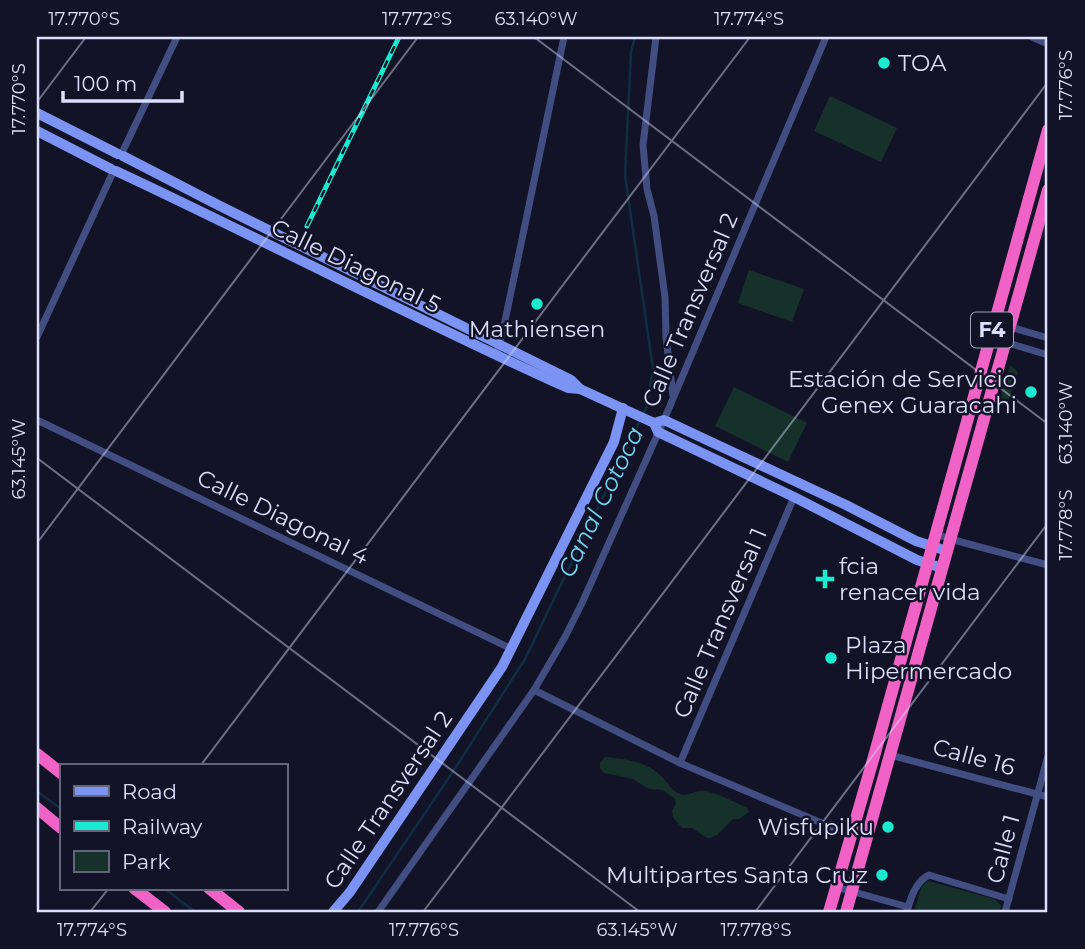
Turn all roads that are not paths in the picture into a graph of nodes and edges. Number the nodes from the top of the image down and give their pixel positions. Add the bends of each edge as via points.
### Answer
1 (177, 37) edge
2 (564, 37) edge
3 (656, 37) edge
4 (826, 37) edge
5 (1032, 37) edge
6 (1048, 44) edge
7 (37, 113) edge
8 (1048, 130) edge
9 (37, 131) edge
10 (121, 155) junction
11 (114, 170) junction
12 (1048, 190) edge
13 (371, 282) junction
14 (366, 292) junction
15 (423, 307) junction
16 (418, 318) junction
17 (1010, 327) junction
18 (37, 337) edge
19 (1048, 338) edge
20 (1005, 342) junction
21 (500, 344) junction
22 (1048, 355) edge
23 (496, 356) junction
24 (580, 389) junction
25 (673, 397) junction
26 (623, 408) junction
27 (37, 420) edge
28 (657, 424) junction
29 (794, 497) junction
30 (936, 534) junction
31 (948, 545) junction
32 (932, 547) junction
33 (927, 564) junction
34 (1048, 565) edge
35 (942, 568) junction
36 (512, 649) junction
37 (534, 690) junction
38 (37, 754) edge
39 (890, 754) junction
40 (1048, 756) edge
41 (680, 763) junction
42 (60, 772) edge
43 (1038, 794) junction
44 (1048, 797) edge
45 (37, 808) edge
46 (60, 827) edge
47 (850, 835) junction
48 (835, 887) junction
49 (137, 890) edge
50 (212, 890) edge
51 (852, 892) junction
52 (1009, 899) junction
53 (908, 910) edge
54 (165, 912) edge
55 (239, 912) edge
56 (333, 912) edge
57 (379, 912) edge
58 (829, 912) edge
59 (846, 912) edge
60 (1005, 912) edge

1 - 10 street
2 - 21 street
3 - 25 street via 643,145 663,283
4 - 25 street, Calle Transversal 2
5 - 6 street
7 - 10 street, Calle Diagonal 5
8 - 30 highway, F4
9 - 11 street, Calle Diagonal 5
10 - 11 street via 110,158
10 - 13 street, Calle Diagonal 5
11 - 14 street, Calle Diagonal 5
11 - 18 street
12 - 17 highway, F4
13 - 14 street
13 - 15 street, Calle Diagonal 5
14 - 16 street, Calle Diagonal 5
15 - 16 street
15 - 21 street, Calle Diagonal 5
16 - 23 street, Calle Diagonal 5
17 - 19 street
17 - 20 highway, F4
20 - 22 street
20 - 31 highway, F4
21 - 23 street
21 - 24 street, Calle Diagonal 5
23 - 24 street, Calle Diagonal 5
24 - 26 street, Calle Diagonal 5
25 - 28 street, Calle Transversal 2
26 - 28 street, Calle Diagonal 5
26 - 36 street, Calle Transversal 2 via 614,442
27 - 36 street, Calle Diagonal 4
28 - 29 street, Calle Diagonal 5
28 - 32 street, Calle Diagonal 5
28 - 37 street, Calle Transversal 2 via 582,603
29 - 33 street, Calle Diagonal 5
29 - 41 street, Calle Transversal 1
30 - 31 street
30 - 32 highway, F4
31 - 32 street, Calle Diagonal 5
31 - 34 street
31 - 35 highway, F4
32 - 33 highway, F4
33 - 35 street, Calle Diagonal 5
33 - 47 highway, F4
35 - 39 highway, F4
36 - 56 street, Calle Transversal 2
37 - 41 street
37 - 57 street, Calle Transversal 2
38 - 42 highway
39 - 43 street, Calle 16
39 - 51 highway, F4
40 - 43 street, Calle 1
41 - 47 street
43 - 44 street, Calle 16
43 - 52 street, Calle 1
45 - 46 highway
47 - 48 highway, F4
48 - 51 street
48 - 58 highway, F4
49 - 54 highway
50 - 55 highway
51 - 53 street
51 - 59 highway, F4
52 - 53 street via 929,875 914,891
52 - 60 street, Calle 1

